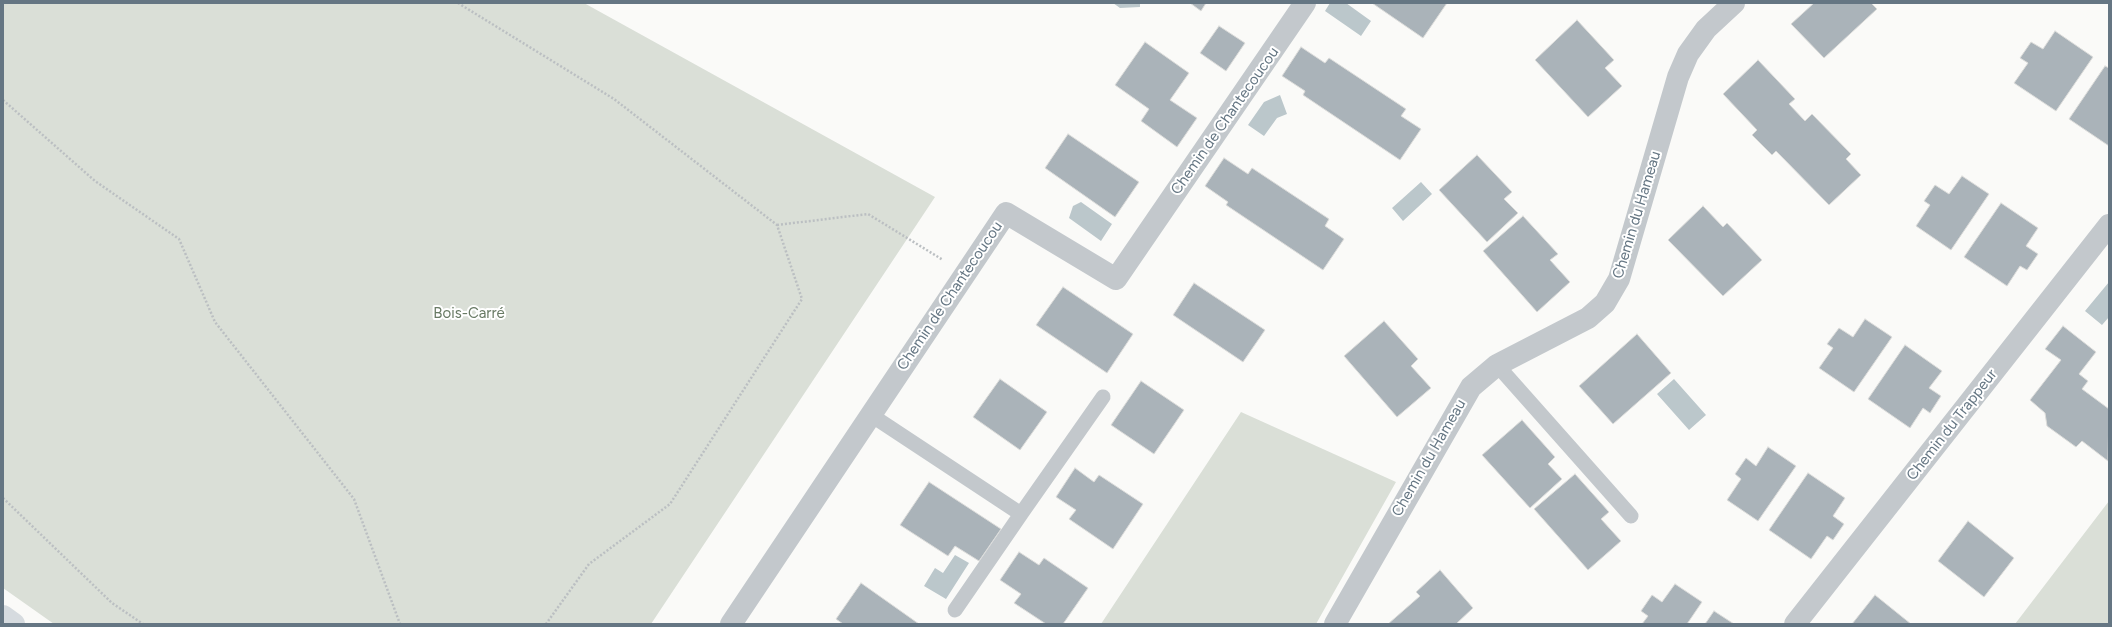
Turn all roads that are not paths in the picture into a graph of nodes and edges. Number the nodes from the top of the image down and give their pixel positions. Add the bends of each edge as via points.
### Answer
1 (1305, 3) edge
2 (1734, 3) edge
3 (2109, 225) edge
4 (1497, 365) junction
5 (1103, 397) dead end
6 (871, 415) junction
7 (1021, 514) junction
8 (1630, 516) dead end
9 (955, 610) dead end
10 (3, 616) edge
11 (14, 624) edge
12 (731, 624) edge
13 (1335, 624) edge
14 (1794, 624) edge

1 - 6 street, Chemin de Chantecoucou via 1116,279 1006,213
2 - 4 street, Chemin du Hameau via 1706,28 1685,59 1619,279 1606,303 1588,318
3 - 14 street, Chemin du Trappeur
4 - 8 lane
4 - 13 street, Chemin du Hameau via 1471,387
5 - 7 lane
6 - 7 lane
6 - 12 street, Chemin de Chantecoucou
7 - 9 lane
10 - 11 street

